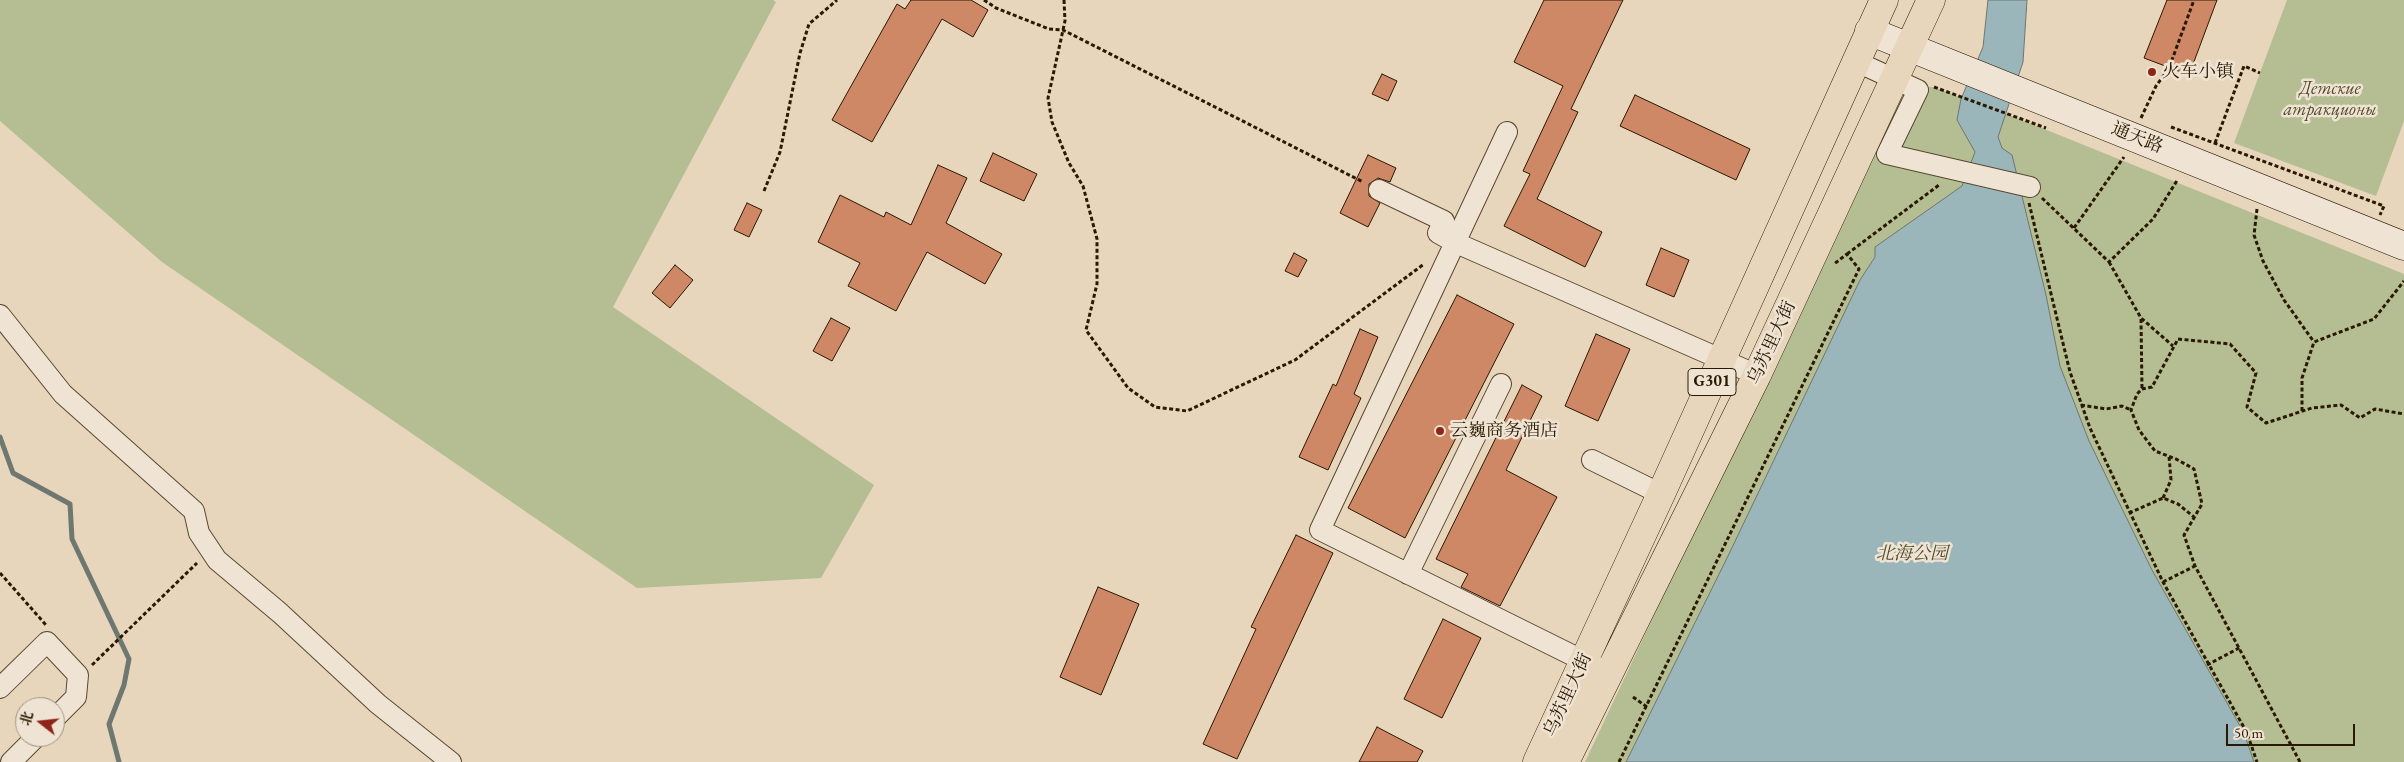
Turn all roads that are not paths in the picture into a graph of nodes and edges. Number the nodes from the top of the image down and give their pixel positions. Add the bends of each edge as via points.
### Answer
1 (1884, 0) edge
2 (1931, 0) edge
3 (1869, 31) junction
4 (1909, 48) junction
5 (1855, 61) junction
6 (1894, 80) junction
7 (1507, 132) dead end
8 (2030, 187) road end
9 (1379, 190) road end
10 (1454, 242) junction
11 (2404, 246) edge
12 (0, 315) edge
13 (1722, 360) junction
14 (1757, 375) junction
15 (1501, 384) dead end
16 (1592, 460) dead end
17 (1661, 494) junction
18 (1408, 574) junction
19 (1584, 661) junction
20 (1609, 672) junction
21 (0, 688) edge
22 (65, 708) edge
23 (26, 747) edge
24 (12, 762) edge
25 (451, 762) edge
26 (1537, 762) edge
27 (1565, 762) edge

1 - 3 highway, 乌苏里大街 / G301
2 - 4 highway, 乌苏里大街 / G301
3 - 4 main road, 通天路
3 - 5 highway, 乌苏里大街 / G301
4 - 6 highway, 乌苏里大街 / G301
4 - 11 main road, 通天路
5 - 6 street
5 - 13 highway, 乌苏里大街 / G301
6 - 8 street via 1918,90 1887,154
6 - 14 highway, 乌苏里大街 / G301
7 - 10 street
9 - 10 street via 1444,220 1438,233
10 - 13 street
10 - 18 street via 1320,530
12 - 25 street via 63,394 194,511 199,533 217,560 378,704
13 - 14 street
13 - 17 highway, 乌苏里大街 / G301
14 - 20 highway, 乌苏里大街 / G301
15 - 18 street
16 - 17 street
17 - 19 highway, 乌苏里大街 / G301
18 - 19 street
19 - 20 street
19 - 26 highway, 乌苏里大街 / G301
20 - 27 highway, 乌苏里大街 / G301
21 - 22 street via 47,642 78,675 76,696
23 - 24 street

